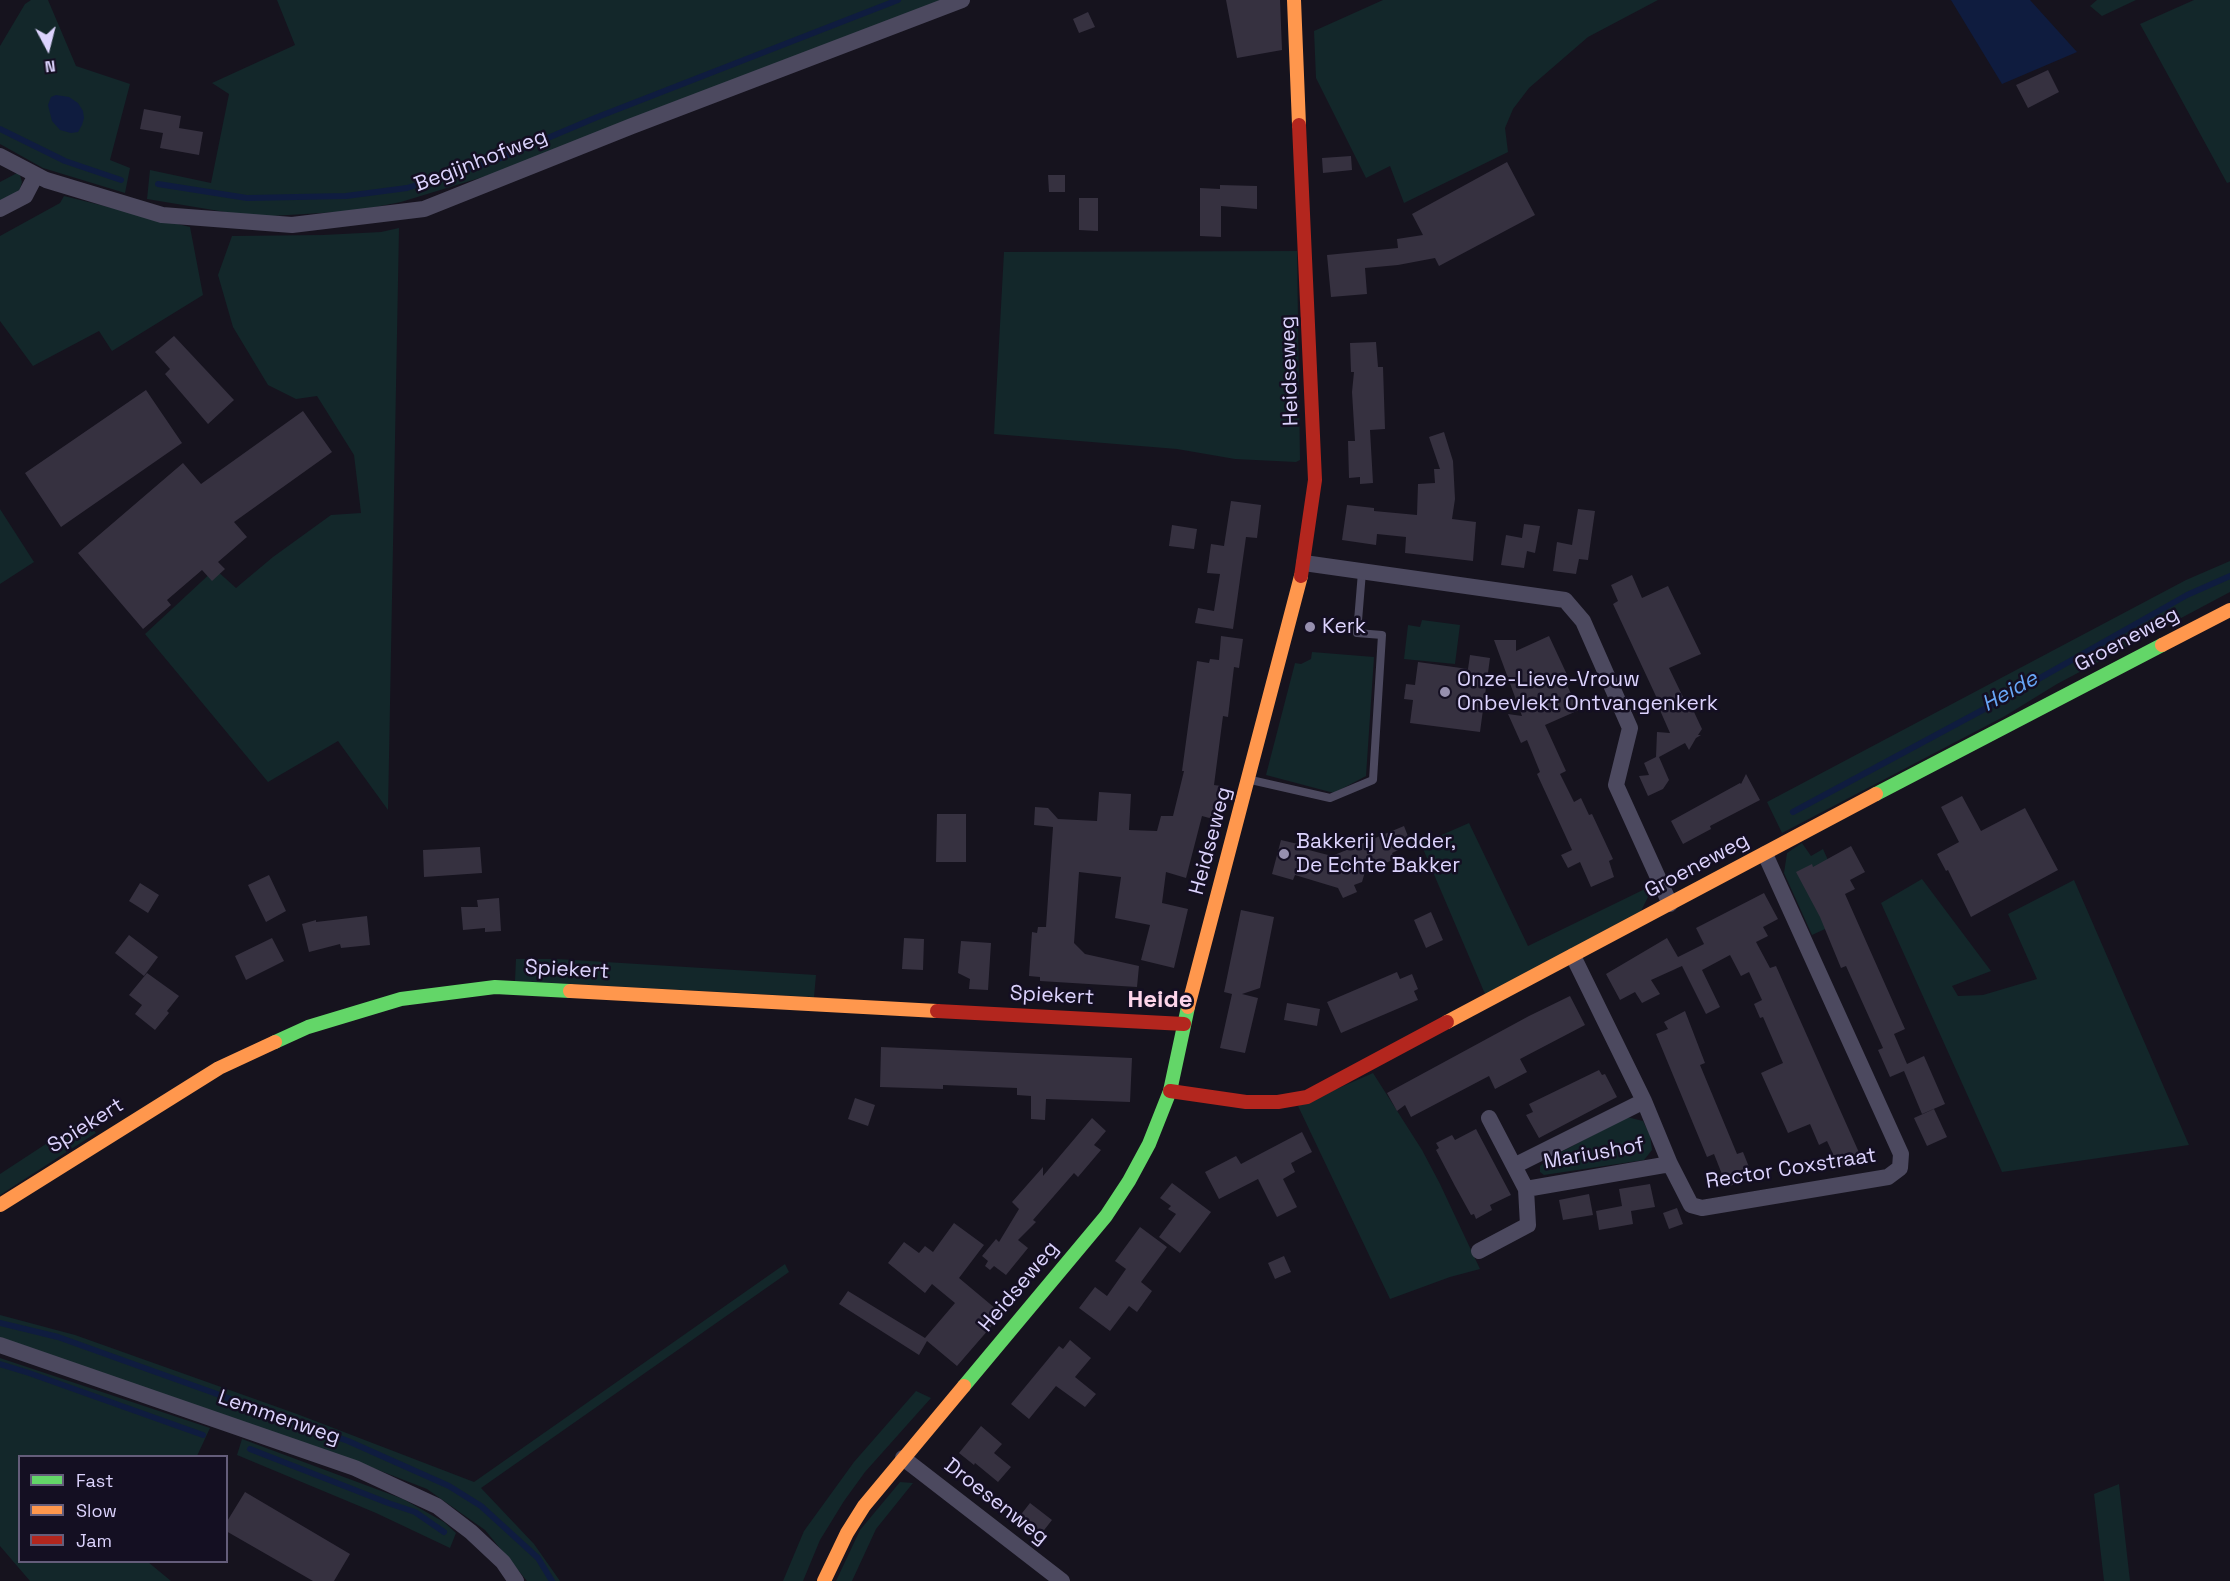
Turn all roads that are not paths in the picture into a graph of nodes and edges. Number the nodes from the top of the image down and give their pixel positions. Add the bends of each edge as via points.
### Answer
1 (962, 0) edge
2 (1294, 0) edge
3 (0, 156) edge
4 (36, 175) junction
5 (0, 209) edge
6 (1304, 563) junction
7 (1362, 572) junction
8 (2230, 610) edge
9 (1249, 780) junction
10 (1765, 854) junction
11 (1670, 904) junction
12 (1573, 956) junction
13 (1184, 1024) junction
14 (1170, 1090) junction
15 (1644, 1101) junction
16 (1489, 1118) dead end
17 (1670, 1164) junction
18 (1514, 1166) junction
19 (1526, 1189) junction
20 (0, 1205) edge
21 (1479, 1251) dead end
22 (0, 1345) edge
23 (903, 1458) junction
24 (516, 1581) edge
25 (824, 1581) edge
26 (1062, 1581) edge

1 - 4 street, Begijnhofweg via 424,209 292,225 162,215
2 - 6 street, Heidseweg via 1315,480
3 - 4 street, Begijnhofweg
4 - 5 street via 26,196
6 - 7 street
6 - 9 street, Heidseweg
7 - 9 lane via 1357,633 1382,635 1373,780 1330,798
7 - 11 street via 1565,600 1583,621 1629,728 1616,785
8 - 10 street, Groeneweg
9 - 13 street, Heidseweg
10 - 11 street, Groeneweg
10 - 17 street, Rector Coxstraat via 1901,1154 1900,1168 1888,1177 1702,1208 1691,1205
11 - 12 street, Groeneweg
12 - 14 street, Groeneweg via 1307,1097 1246,1102
12 - 15 street, Rector Coxstraat
13 - 14 street, Heidseweg
13 - 20 street, Spiekert via 495,987 401,999 308,1027 219,1068
14 - 23 street, Heidseweg via 1149,1144 1106,1216
15 - 17 street, Rector Coxstraat
15 - 18 street, Mariushof
16 - 18 street, Mariushof
17 - 19 street, Mariushof
18 - 19 street, Mariushof
19 - 21 street, Mariushof via 1528,1225
22 - 24 street, Lemmenweg via 355,1468 437,1506 503,1562
23 - 25 street, Heidseweg via 852,1524
23 - 26 street, Droesenweg

